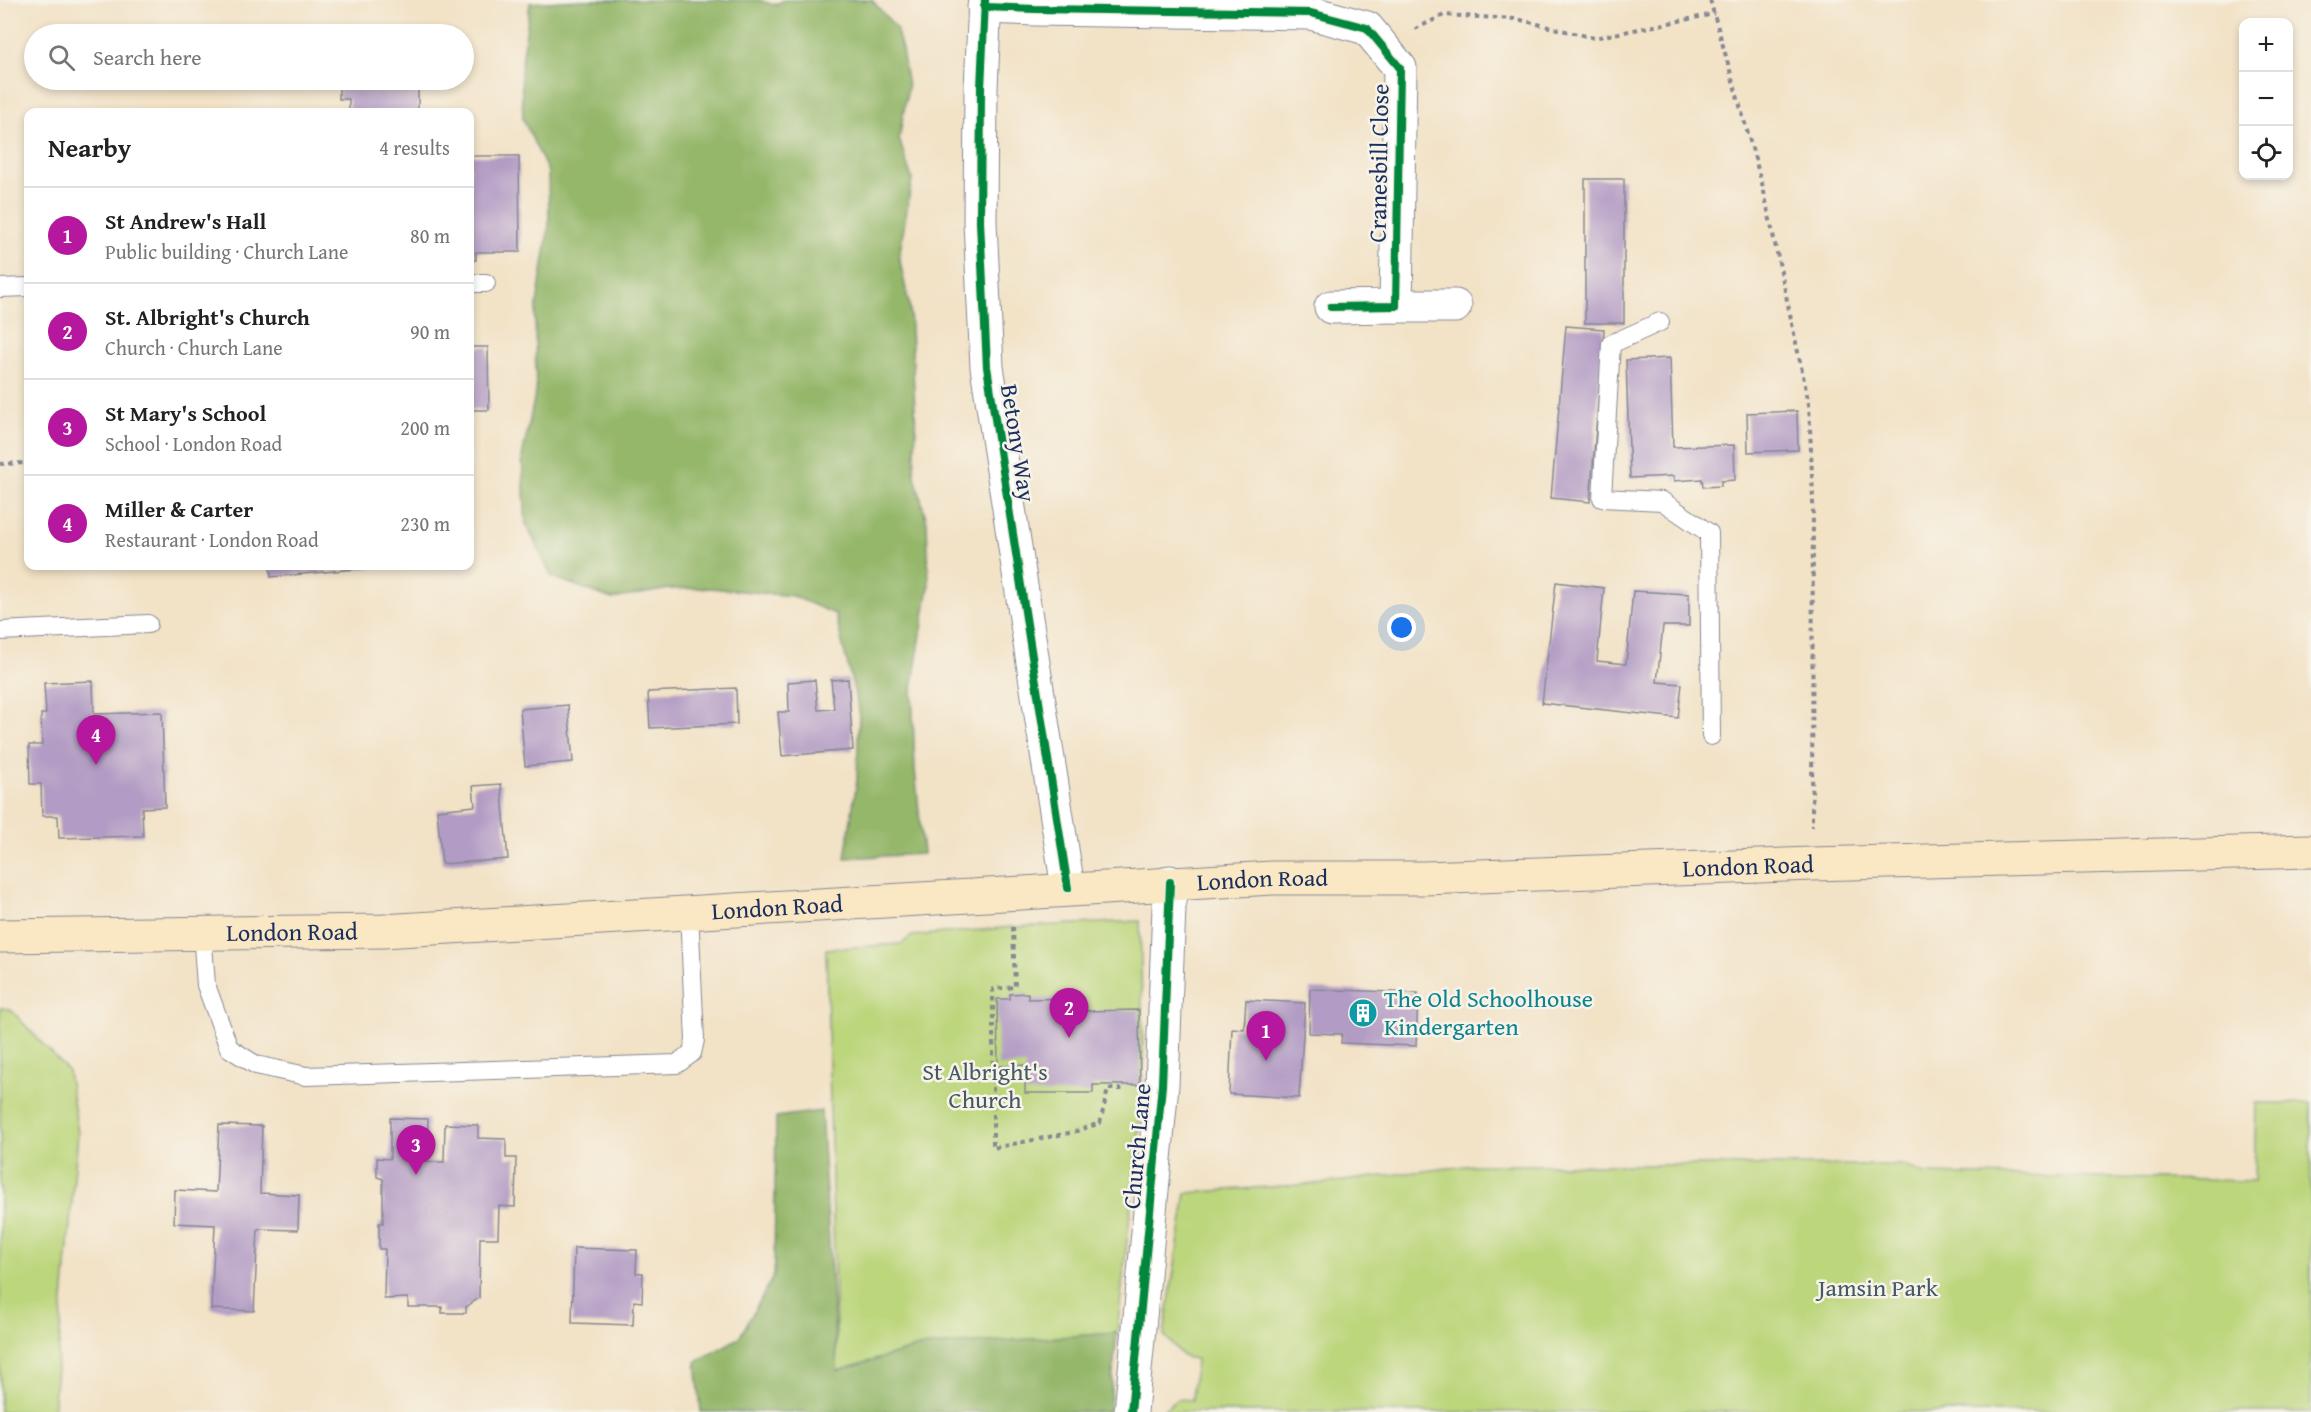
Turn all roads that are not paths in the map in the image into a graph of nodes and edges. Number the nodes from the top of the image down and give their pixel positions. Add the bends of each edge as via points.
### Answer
1 (985, 3) edge
2 (24, 287) edge
3 (0, 288) edge
4 (1396, 306) junction
5 (1455, 306) dead end
6 (1331, 307) dead end
7 (1660, 322) dead end
8 (148, 624) dead end
9 (0, 631) edge
10 (1711, 736) dead end
11 (2311, 851) edge
12 (1170, 882) junction
13 (1068, 888) junction
14 (689, 911) junction
15 (202, 932) junction
16 (0, 936) edge
17 (1131, 1412) edge

1 - 4 street, Cranesbill Close via 1035,9 1311,13 1367,28 1400,68
1 - 13 street, Betony Way via 980,222 987,367
2 - 3 lane
4 - 5 street
4 - 6 street
7 - 10 lane via 1611,344 1602,498 1662,501 1708,533
8 - 9 lane
11 - 12 main road, London Road via 1435,878
12 - 13 main road, London Road
12 - 17 street, Church Lane via 1162,1085
13 - 14 main road, London Road
14 - 15 main road, London Road via 383,931
14 - 15 lane via 695,1040 692,1053 677,1064 306,1076 256,1065 229,1048 206,986
15 - 16 main road, London Road

